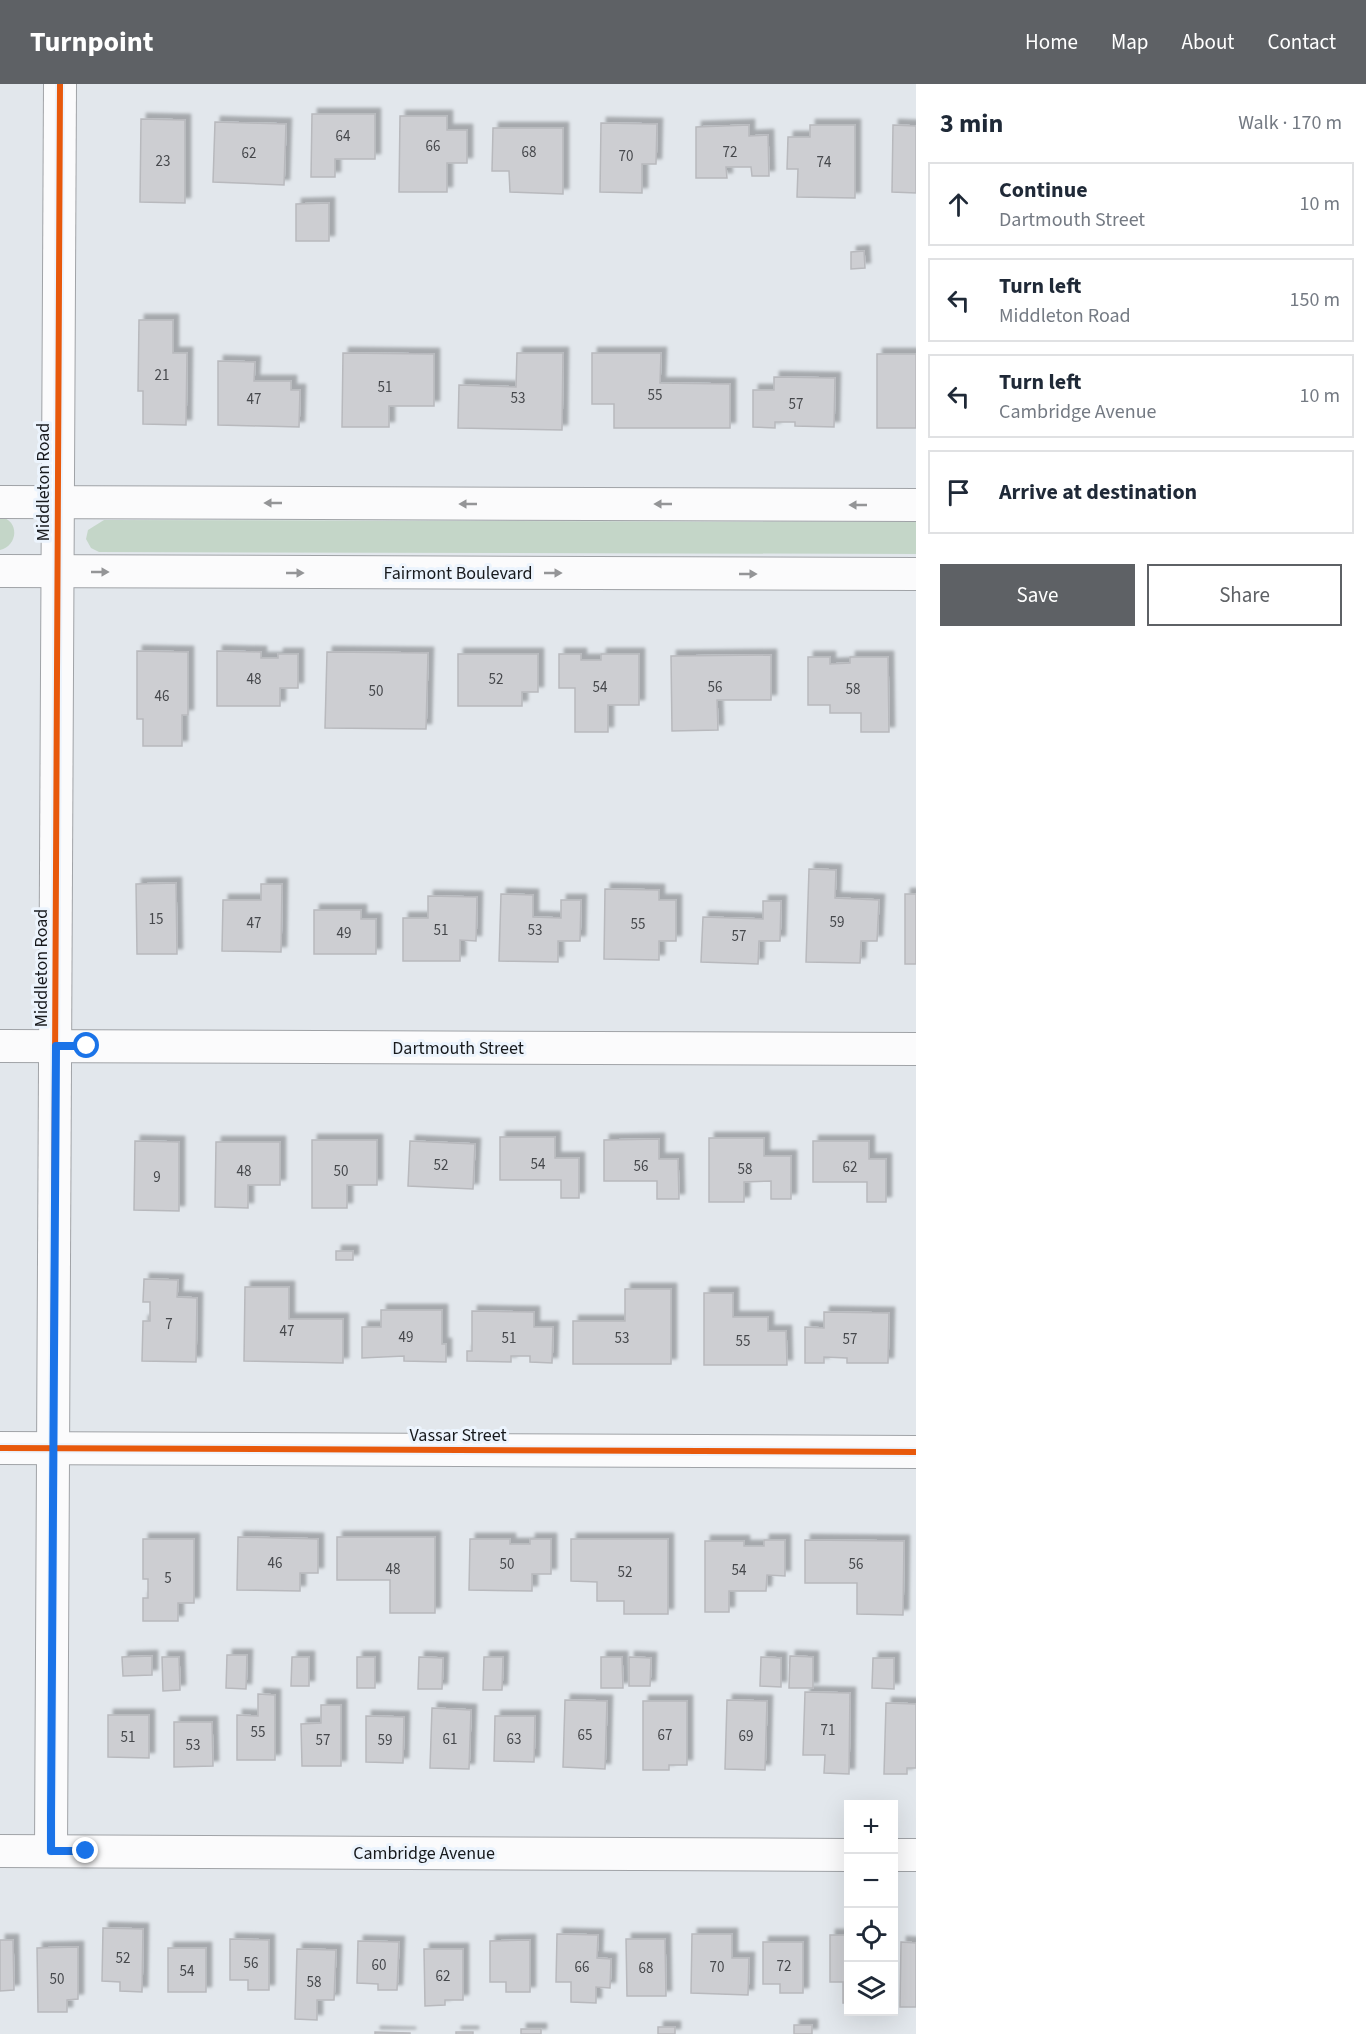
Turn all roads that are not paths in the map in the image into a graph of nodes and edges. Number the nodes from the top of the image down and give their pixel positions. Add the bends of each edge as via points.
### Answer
1 (60, 84) edge
2 (0, 502) edge
3 (58, 502) junction
4 (916, 505) edge
5 (0, 571) edge
6 (57, 572) junction
7 (916, 574) edge
8 (0, 1046) edge
9 (56, 1046) junction
10 (916, 1049) edge
11 (0, 1448) edge
12 (54, 1448) junction
13 (916, 1452) edge
14 (0, 1851) edge
15 (51, 1851) junction
16 (844, 1855) edge
17 (898, 1855) edge
18 (916, 1855) edge

1 - 3 street, Middleton Road
2 - 3 street
4 -> 3 street
3 - 6 street, Middleton Road
5 - 6 street, Fairmont Boulevard
6 -> 7 street, Fairmont Boulevard
6 - 9 street, Middleton Road
8 - 9 street, Dartmouth Street
9 - 10 street, Dartmouth Street
9 - 12 street, Middleton Road
11 - 12 street, Vassar Street
12 - 13 street, Vassar Street
12 - 15 street, Middleton Road
14 - 15 street, Cambridge Avenue
15 - 16 street, Cambridge Avenue
17 - 18 street

